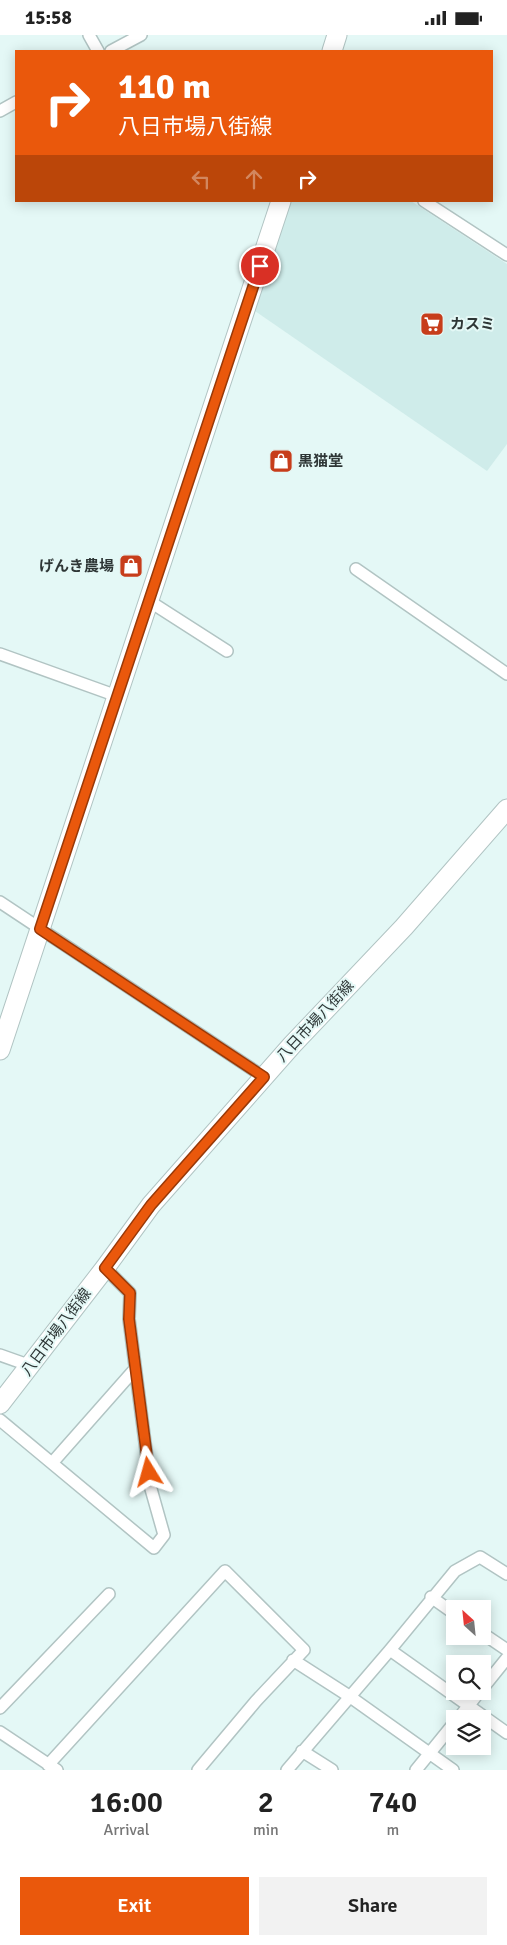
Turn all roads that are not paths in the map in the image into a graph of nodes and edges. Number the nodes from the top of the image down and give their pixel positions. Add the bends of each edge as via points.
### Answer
1 (89, 35) edge
2 (141, 35) edge
3 (337, 35) edge
4 (97, 50) edge
5 (113, 50) edge
6 (332, 50) edge
7 (15, 103) edge
8 (0, 111) edge
9 (281, 202) edge
10 (426, 202) edge
11 (507, 255) edge
12 (356, 569) dead end
13 (149, 601) junction
14 (227, 651) dead end
15 (0, 654) edge
16 (507, 675) edge
17 (118, 696) junction
18 (507, 809) edge
19 (0, 902) edge
20 (40, 929) junction
21 (0, 1050) edge
22 (264, 1077) junction
23 (105, 1268) junction
24 (0, 1355) edge
25 (31, 1366) junction
26 (135, 1369) junction
27 (0, 1404) edge
28 (0, 1420) edge
29 (52, 1463) junction
30 (507, 1573) edge
31 (109, 1594) dead end
32 (431, 1597) junction
33 (446, 1608) edge
34 (491, 1639) edge
35 (390, 1650) junction
36 (507, 1650) edge
37 (507, 1658) edge
38 (293, 1660) junction
39 (491, 1678) edge
40 (349, 1696) junction
41 (473, 1700) edge
42 (468, 1706) junction
43 (0, 1708) edge
44 (465, 1710) edge
45 (0, 1732) edge
46 (446, 1733) edge
47 (507, 1733) edge
48 (302, 1751) junction
49 (430, 1753) junction
50 (52, 1767) edge
51 (198, 1770) edge
52 (287, 1770) edge
53 (332, 1770) edge
54 (416, 1770) edge
55 (453, 1770) edge

1 - 4 street
2 - 5 street
3 - 6 main road
7 - 8 street
9 - 13 main road
10 - 11 street
12 - 16 street
13 - 14 street
13 - 17 main road
15 - 17 street
17 - 20 main road
18 - 22 main road, 八日市場八街線 via 404,927
19 - 20 street
20 - 21 main road
20 - 22 street
22 - 23 main road, 八日市場八街線 via 151,1205
23 - 25 main road, 八日市場八街線
23 - 26 street via 130,1293 129,1319
24 - 25 street
25 - 27 main road, 八日市場八街線
26 - 29 street
26 - 29 street via 151,1489 164,1535 154,1548
28 - 29 street
30 - 32 street via 480,1557 455,1571
31 - 43 street
32 - 33 street
32 - 35 street
34 - 36 street
35 - 40 street
35 - 42 street
37 - 39 street
38 - 40 street
38 - 50 street via 304,1650 225,1571
38 - 51 street
40 - 48 street
40 - 49 street
41 - 42 street
42 - 44 street
42 - 47 street
45 - 50 street
46 - 49 street
48 - 52 street
48 - 53 street
49 - 54 street
49 - 55 street

